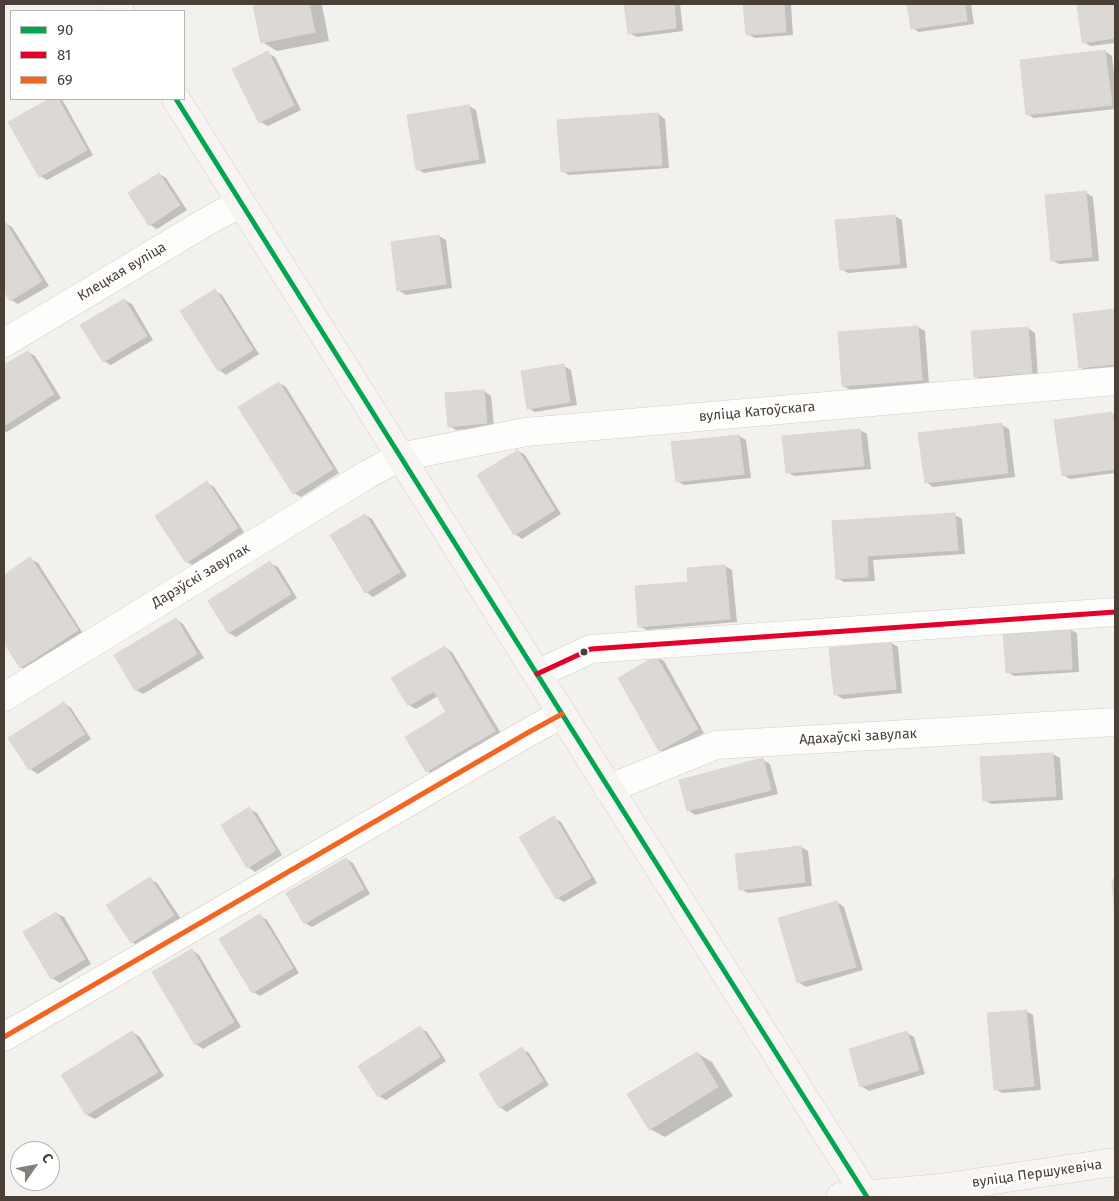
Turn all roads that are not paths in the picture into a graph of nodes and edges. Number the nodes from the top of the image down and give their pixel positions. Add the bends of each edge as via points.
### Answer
1 (177, 100) edge
2 (241, 203) junction
3 (4, 342) edge
4 (1115, 381) edge
5 (400, 456) junction
6 (1115, 612) edge
7 (536, 674) junction
8 (4, 697) edge
9 (562, 714) junction
10 (1115, 722) edge
11 (608, 789) junction
12 (4, 1037) edge
13 (1115, 1162) edge
14 (858, 1196) edge

1 - 2 main road
2 - 3 street, Клецкая вуліца
2 - 5 main road
4 - 5 street, вуліца Катоўскага via 526,432
5 - 7 main road
5 - 8 street, Дарэўскі завулак
6 - 7 street via 591,649
7 - 9 main road
9 - 11 main road
9 - 12 street
10 - 11 street, Адахаўскі завулак via 716,746
11 - 14 main road
13 - 14 main road, вуліца Першукевіча via 940,1188

